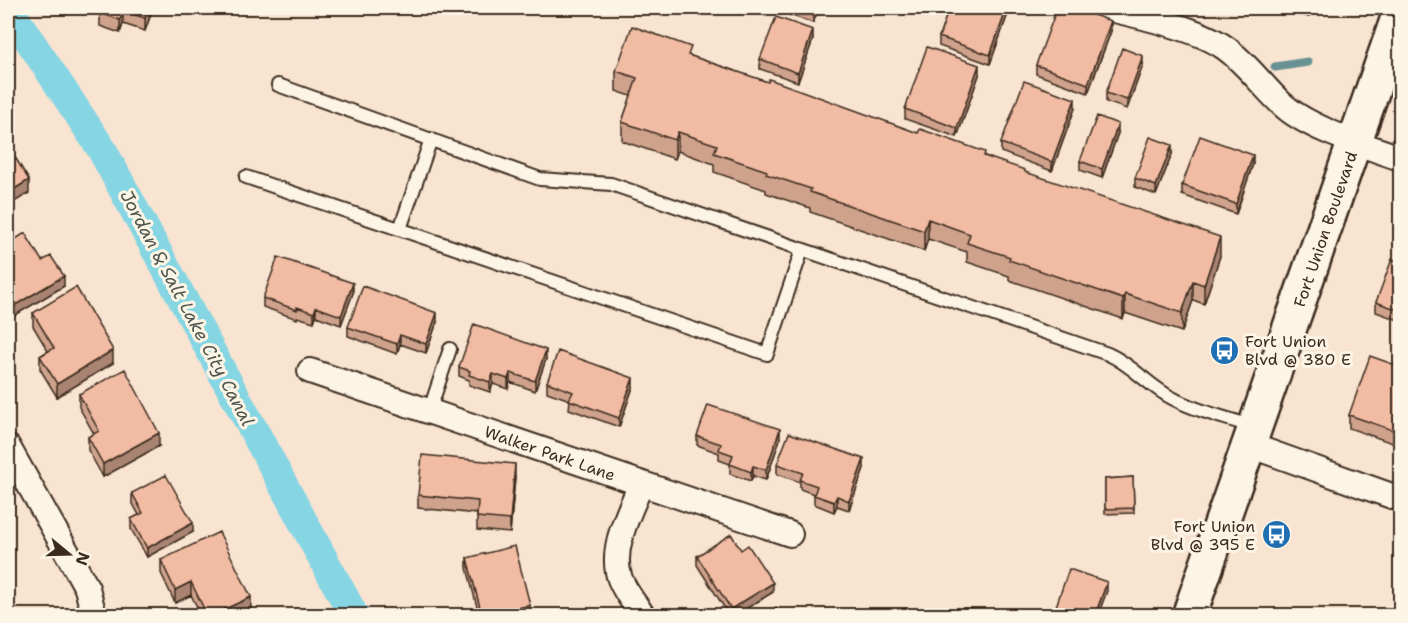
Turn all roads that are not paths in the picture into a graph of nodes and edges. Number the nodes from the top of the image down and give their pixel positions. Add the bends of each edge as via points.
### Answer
1 (1106, 8) edge
2 (1401, 12) edge
3 (278, 86) dead end
4 (431, 139) junction
5 (1355, 142) junction
6 (1401, 158) edge
7 (246, 177) dead end
8 (400, 229) junction
9 (802, 250) junction
10 (450, 349) dead end
11 (310, 371) dead end
12 (429, 412) junction
13 (1252, 436) junction
14 (8, 447) edge
15 (641, 483) junction
16 (1401, 499) edge
17 (790, 534) dead end
18 (94, 615) edge
19 (643, 615) edge
20 (1190, 615) edge

1 - 5 street via 1224,46 1284,107
2 - 5 main road, Fort Union Boulevard
3 - 4 lane
4 - 8 lane
4 - 9 lane via 540,179 611,184
5 - 6 street
5 - 13 main road, Fort Union Boulevard
7 - 8 lane
8 - 9 lane via 767,354
9 - 13 lane via 1108,354 1123,361 1152,387
10 - 12 lane
11 - 12 street, Walker Park Lane
12 - 15 street, Walker Park Lane
13 - 16 street
13 - 20 main road, Fort Union Boulevard
14 - 18 street via 87,588
15 - 17 street, Walker Park Lane
15 - 19 street via 616,563 620,581

